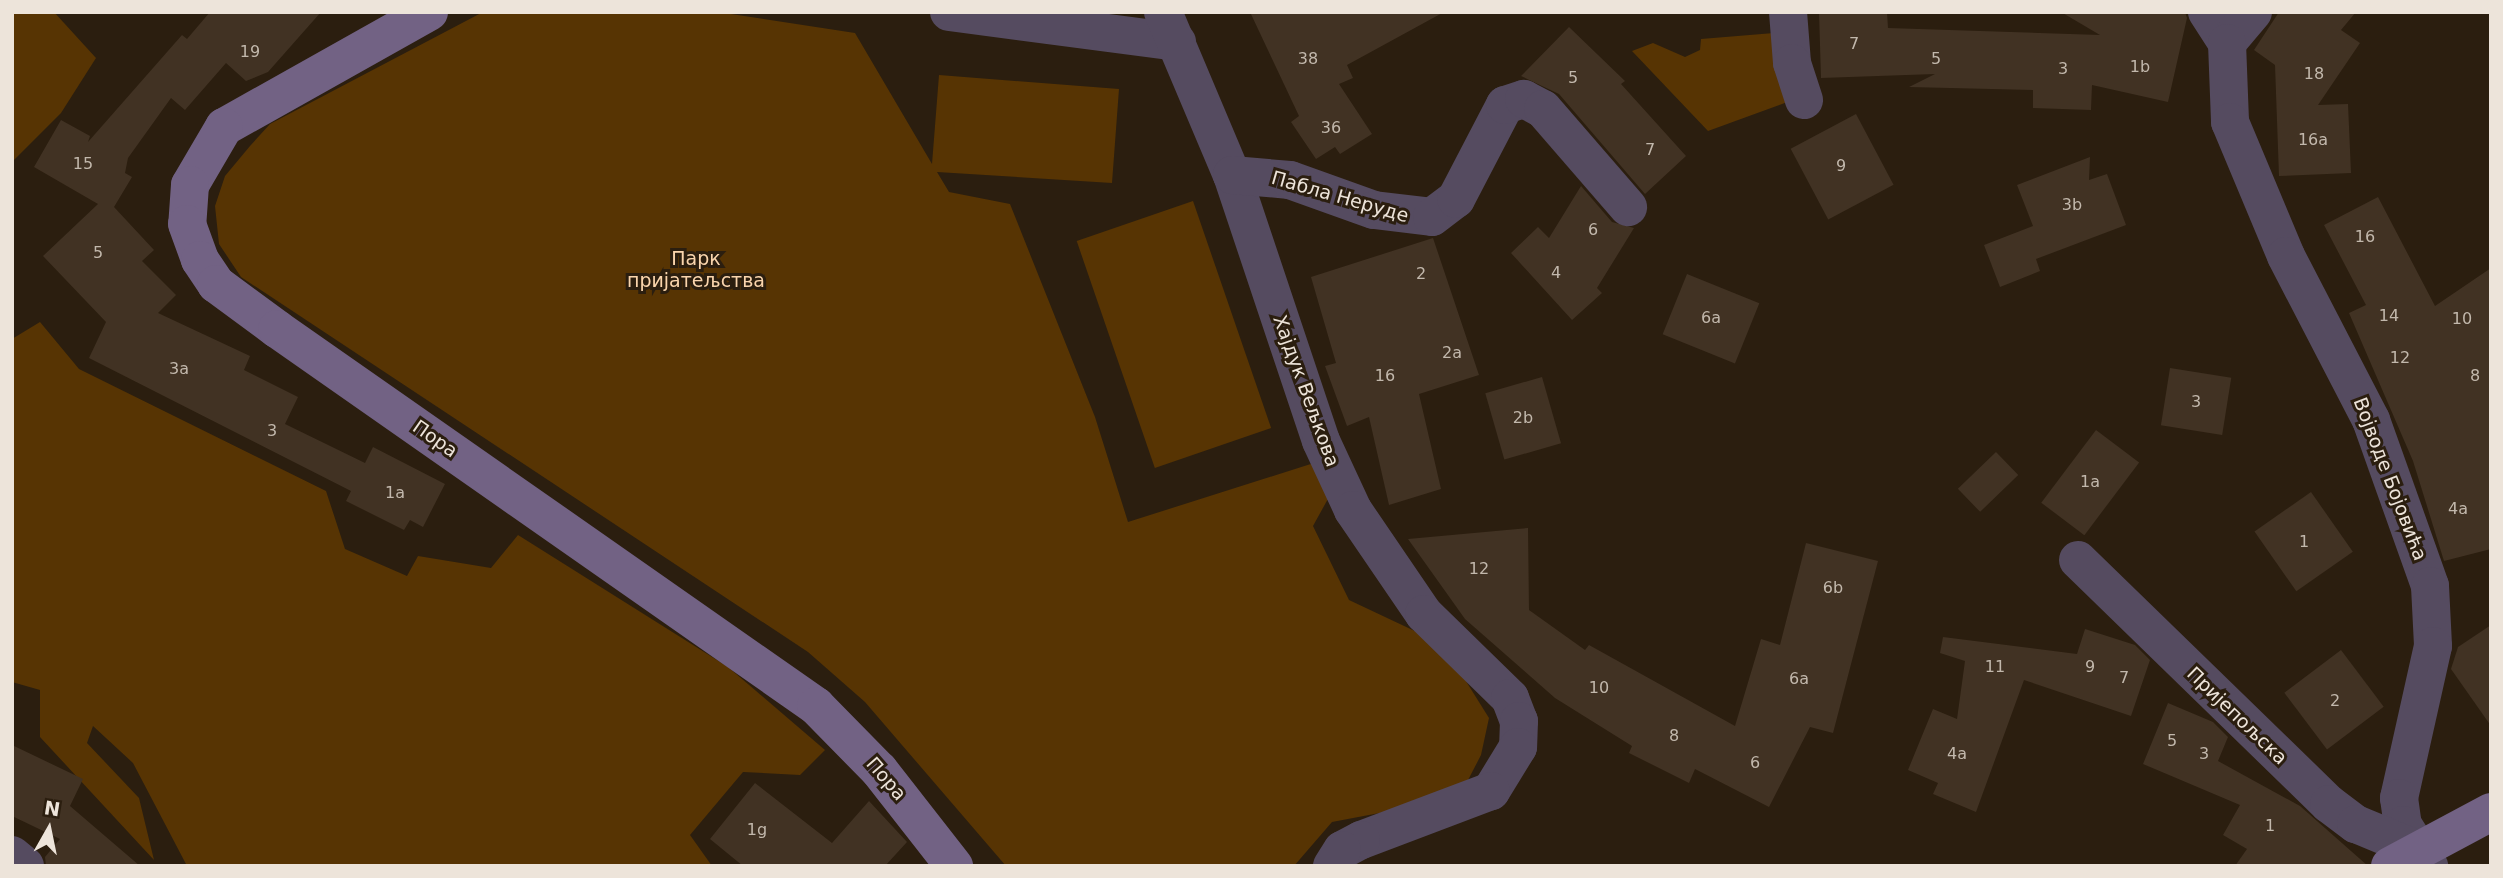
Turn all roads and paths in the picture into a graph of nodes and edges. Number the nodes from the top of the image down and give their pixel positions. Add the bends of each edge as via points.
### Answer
1 (429, 12) edge
2 (949, 12) edge
3 (1788, 12) edge
4 (2253, 12) edge
5 (1170, 27) edge
6 (2217, 28) edge
7 (1804, 100) dead end
8 (1232, 175) junction
9 (1628, 207) dead end
10 (2078, 560) dead end
11 (2491, 812) edge
12 (12, 855) edge
13 (2411, 860) edge
14 (26, 866) edge
15 (954, 866) edge
16 (1332, 866) edge

1 - 15 street, Пора via 224,127 190,185 187,224 200,260 216,284 276,329 816,706 879,770
2 - 5 street
3 - 7 street via 1792,64
4 - 6 street, Војводе Бојовића
5 - 8 street, Хајдук Вељкова
6 - 13 street, Војводе Бојовића via 2230,122 2286,256 2371,420 2430,586 2434,646 2399,798
8 - 9 street, Пабла Неруде via 1290,180 1374,210 1432,217 1456,199 1505,105 1524,99 1543,109
8 - 16 street, Хајдук Вељкова via 1321,441 1353,510 1424,614 1510,698 1519,720 1518,747 1490,791 1361,840 1342,850
10 - 13 street, Пријепољска via 2329,804
11 - 13 street
12 - 14 street

